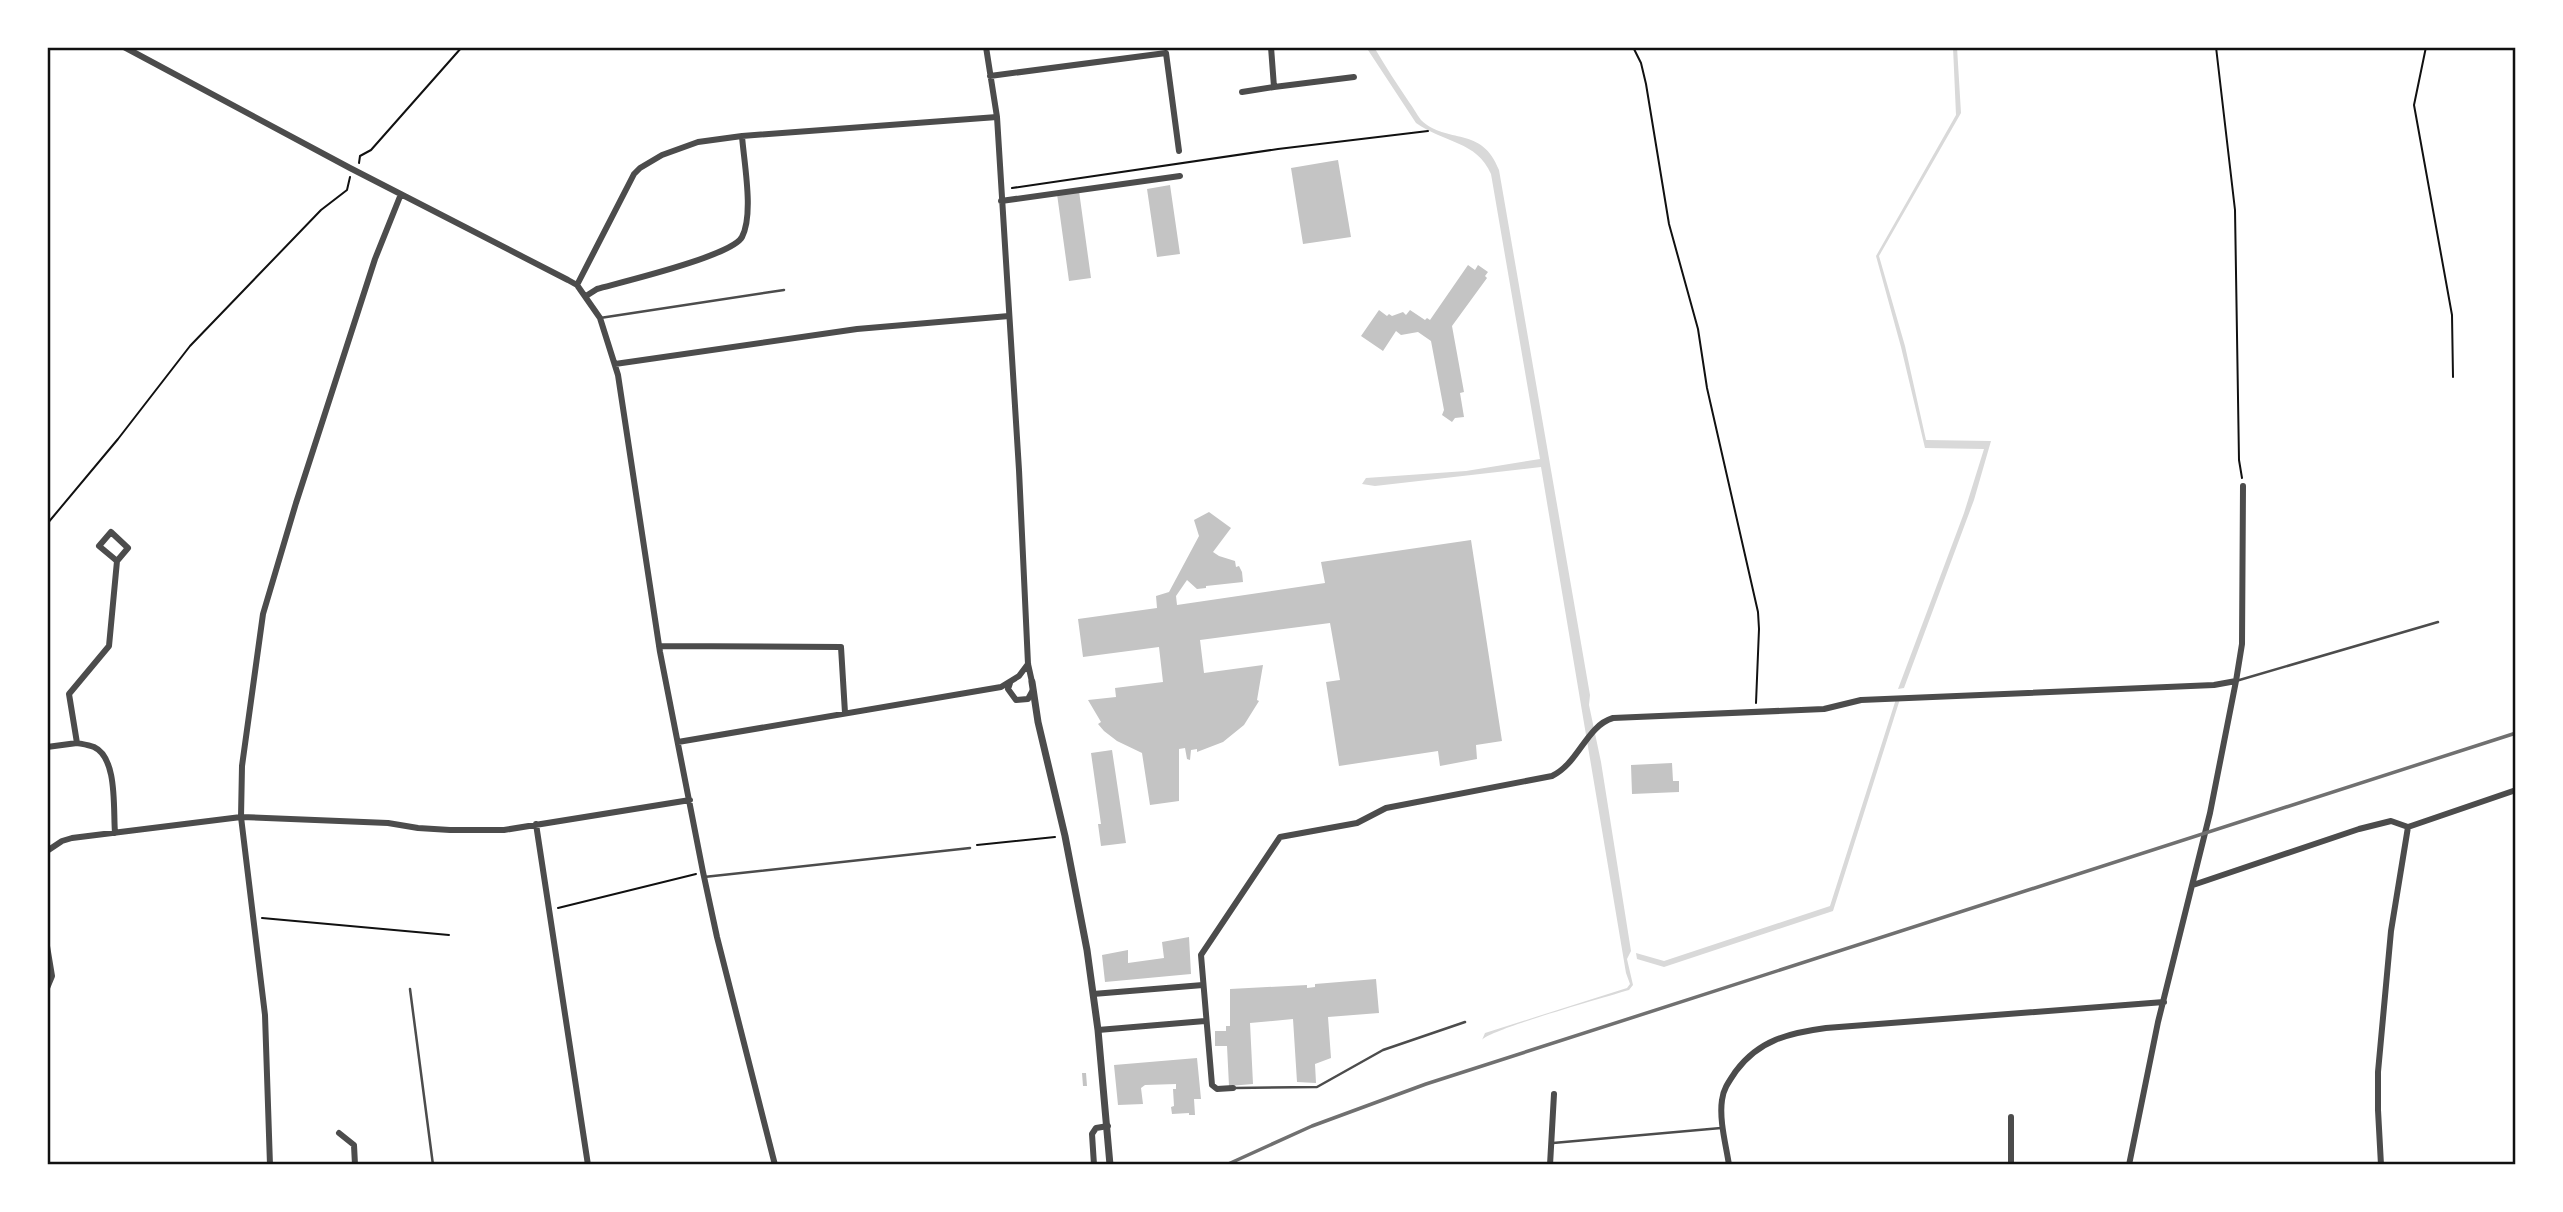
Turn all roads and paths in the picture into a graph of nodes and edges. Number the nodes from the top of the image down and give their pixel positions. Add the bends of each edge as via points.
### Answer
1 (124, 47) edge
2 (462, 47) edge
3 (986, 47) edge
4 (1271, 47) edge
5 (1633, 47) edge
6 (2216, 47) edge
7 (2426, 47) edge
8 (990, 76) junction
9 (1354, 77) dead end
10 (1274, 87) junction
11 (1242, 92) dead end
12 (997, 117) junction
13 (1428, 131) dead end
14 (742, 136) junction
15 (1180, 151) dead end
16 (357, 166) dead end
17 (352, 174) dead end
18 (1180, 176) dead end
19 (1000, 190) junction
20 (401, 194) junction
21 (1001, 201) junction
22 (577, 285) junction
23 (784, 290) dead end
24 (586, 296) junction
25 (1009, 316) junction
26 (600, 318) junction
27 (615, 364) junction
28 (2453, 377) dead end
29 (2243, 486) joint
30 (47, 524) edge
31 (117, 561) junction
32 (2438, 622) dead end
33 (659, 646) junction
34 (1028, 664) junction
35 (1019, 676) junction
36 (2236, 681) junction
37 (1010, 683) junction
38 (1033, 686) junction
39 (993, 688) junction
40 (1010, 695) junction
41 (1022, 701) junction
42 (1035, 710) junction
43 (1755, 712) junction
44 (845, 713) junction
45 (678, 742) junction
46 (77, 743) junction
47 (47, 747) edge
48 (2516, 790) edge
49 (690, 800) junction
50 (241, 817) junction
51 (536, 824) junction
52 (2408, 827) junction
53 (115, 833) junction
54 (1065, 836) junction
55 (970, 848) joint
56 (47, 851) edge
57 (704, 875) junction
58 (2193, 885) junction
59 (549, 910) junction
60 (253, 917) junction
61 (449, 935) dead end
62 (47, 946) edge
63 (1203, 985) junction
64 (47, 988) edge
65 (410, 989) dead end
66 (1093, 994) junction
67 (2164, 1002) junction
68 (1205, 1021) junction
69 (1465, 1021) dead end
70 (1098, 1030) junction
71 (1233, 1088) joint
72 (1554, 1094) dead end
73 (2011, 1117) dead end
74 (1108, 1126) junction
75 (1724, 1128) junction
76 (339, 1133) dead end
77 (1551, 1143) junction
78 (270, 1165) edge
79 (355, 1165) edge
80 (433, 1165) edge
81 (588, 1165) edge
82 (775, 1165) edge
83 (1094, 1165) edge
84 (1111, 1165) edge
85 (1550, 1165) edge
86 (1729, 1165) edge
87 (2011, 1165) edge
88 (2129, 1165) edge
89 (2381, 1165) edge

1 - 20 street
2 - 16 path via 372,150 360,156
3 - 8 street
4 - 10 street
5 - 43 path via 1646,84 1671,233 1698,329 1758,612
6 - 29 path via 2235,210
7 - 28 path via 2414,105 2452,316
8 - 12 street
8 - 15 street via 1166,53
9 - 10 street
10 - 11 street
12 - 14 street
12 - 19 street
13 - 19 path
14 - 22 street via 698,142 639,168
14 - 24 street via 747,220 741,240 721,253
17 - 30 path via 347,190 320,210 190,346
18 - 21 street
19 - 21 street
20 - 22 street
20 - 50 street via 375,259 263,614 242,766
21 - 25 street
22 - 24 street
23 - 26 lane
24 - 26 street
25 - 27 street via 857,329
25 - 34 street
26 - 27 street
27 - 33 street
29 - 36 street via 2242,644
31 - 31 street via 99,546 111,532 128,548
31 - 46 street via 109,646 69,694
32 - 36 lane
33 - 44 street via 841,646
33 - 45 street
34 - 35 street
34 - 38 street
35 - 37 street
35 - 38 street
36 - 43 street via 1861,700 1824,709
36 - 58 street
37 - 39 street
37 - 40 street
38 - 41 street via 1028,699
38 - 42 street
39 - 40 street
39 - 44 street
40 - 41 street
41 - 42 street
42 - 54 street
43 - 63 street via 1613,718 1598,726 1572,762 1552,776 1386,808 1357,822 1280,837 1201,955
44 - 45 street
45 - 49 street
46 - 47 street
46 - 53 street via 95,747 111,771
48 - 52 street
49 - 51 street
49 - 57 street
50 - 51 street via 482,832
50 - 53 street
50 - 60 street
51 - 59 street
52 - 58 street via 2391,821 2358,829
52 - 89 street via 2391,931 2378,1072
53 - 56 street via 72,838
54 - 55 path
54 - 66 street
55 - 57 lane
57 - 59 path
57 - 82 street
58 - 67 street
59 - 81 street
60 - 61 path
60 - 78 street via 265,1015
62 - 64 street via 52,976
63 - 66 street
63 - 68 street
65 - 80 lane
66 - 70 street
67 - 75 street via 1826,1028 1780,1036 1742,1063 1724,1090
67 - 88 street
68 - 70 street
68 - 71 street via 1212,1086
69 - 71 lane via 1383,1050 1317,1087
70 - 74 street
72 - 77 street
73 - 87 street
74 - 83 street via 1096,1128 1092,1134
74 - 84 street
75 - 77 lane
75 - 86 street
76 - 79 street via 354,1145
77 - 85 street

